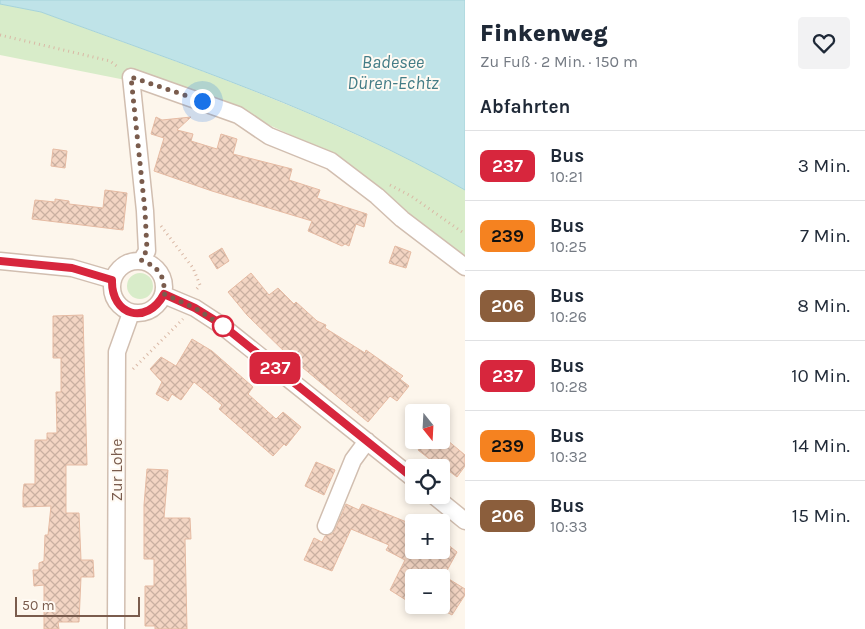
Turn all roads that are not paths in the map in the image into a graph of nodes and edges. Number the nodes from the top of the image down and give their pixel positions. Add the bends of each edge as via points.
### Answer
1 (141, 260) junction
2 (0, 261) edge
3 (465, 267) edge
4 (112, 280) junction
5 (164, 294) junction
6 (131, 312) junction
7 (367, 441) junction
8 (405, 472) edge
9 (444, 504) edge
10 (465, 521) edge
11 (326, 526) dead end
12 (116, 629) edge

1 - 3 street via 147,250 146,225 131,77 238,114 269,136 331,161
1 - 4 street via 123,265
1 - 5 street via 161,272
2 - 4 street via 72,268
4 - 6 street via 115,300
5 - 6 street via 151,310
5 - 7 street via 221,324
6 - 12 street, Zur Lohe via 117,352
7 - 8 street
7 - 11 street via 353,460
9 - 10 street

